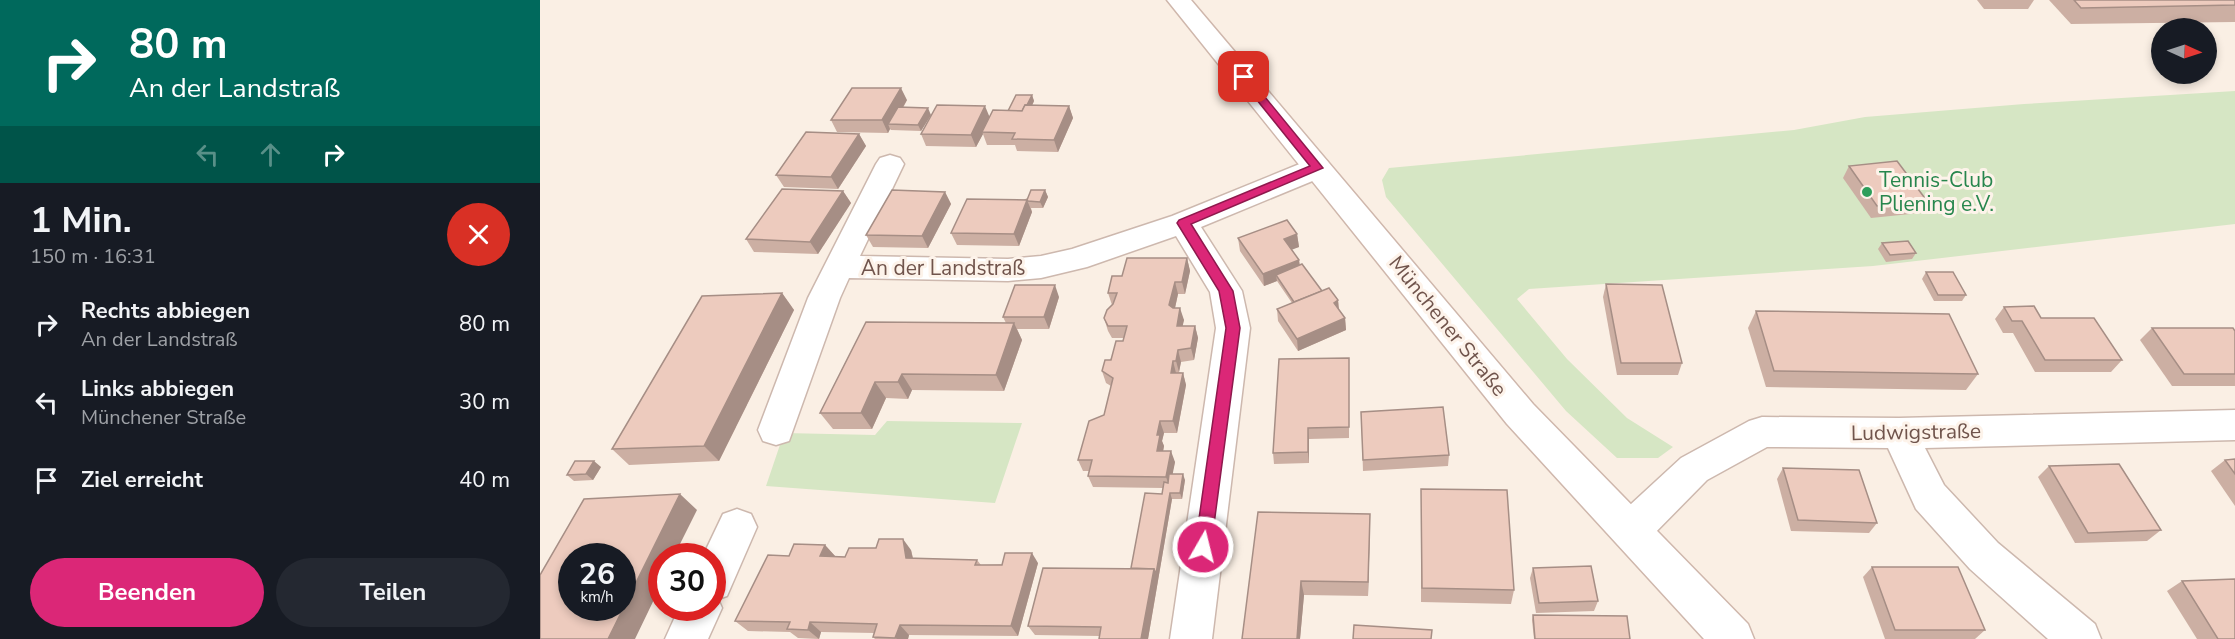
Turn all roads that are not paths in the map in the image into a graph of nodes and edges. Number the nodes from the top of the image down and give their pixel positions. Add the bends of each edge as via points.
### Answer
1 (1179, 0) edge
2 (890, 164) dead end
3 (1317, 168) junction
4 (1183, 223) junction
5 (839, 267) junction
6 (2235, 425) edge
7 (776, 430) dead end
8 (1899, 433) junction
9 (737, 527) dead end
10 (1631, 530) junction
11 (726, 551) edge
12 (695, 621) edge
13 (686, 639) edge
14 (1191, 639) edge
15 (1733, 639) edge
16 (2080, 639) edge

1 - 3 street, Münchener Straße
2 - 5 street
3 - 4 street, An der Landstraß
3 - 10 street, Münchener Straße via 1520,414
4 - 5 street, An der Landstraß via 1041,267
4 - 14 street via 1226,291 1233,328
5 - 7 street
6 - 8 street, Ludwigstraße
8 - 10 street, Ludwigstraße via 1762,432 1694,469
8 - 16 street via 1930,497 1984,556
9 - 11 street
10 - 15 street, Münchener Straße
12 - 13 street

